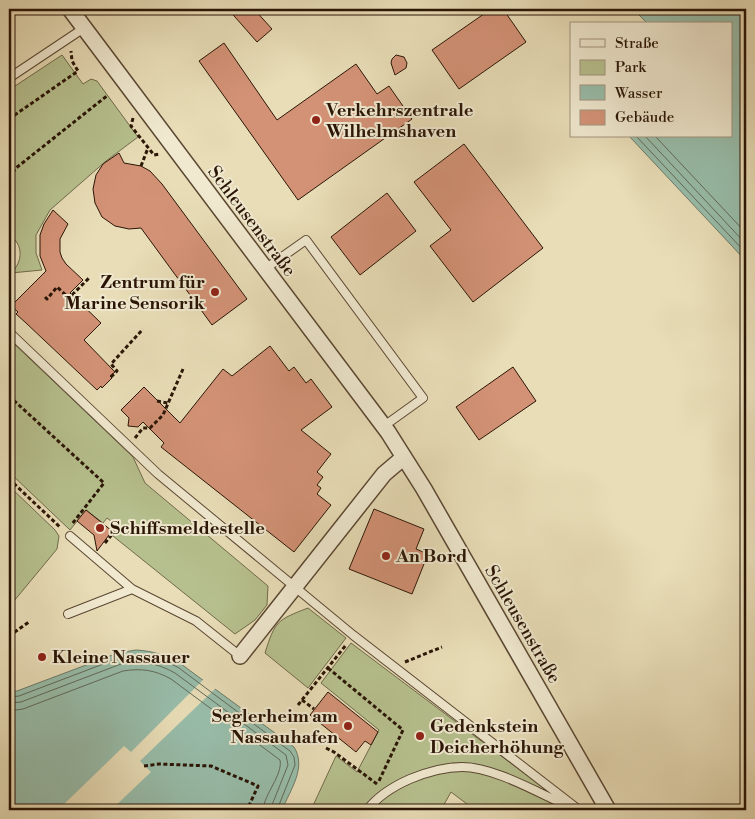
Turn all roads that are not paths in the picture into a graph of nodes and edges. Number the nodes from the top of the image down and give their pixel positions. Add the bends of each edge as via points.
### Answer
1 (70, 9) edge
2 (84, 28) junction
3 (9, 78) edge
4 (265, 269) junction
5 (9, 332) edge
6 (384, 426) junction
7 (404, 457) junction
8 (68, 534) road end
9 (294, 587) junction
10 (132, 589) junction
11 (68, 614) dead end
12 (240, 656) joint
13 (367, 810) edge
14 (578, 810) edge
15 (608, 810) edge

1 - 2 street, Schleusenstraße
2 - 3 lane
2 - 4 street, Schleusenstraße
4 - 6 street, Schleusenstraße
4 - 6 lane via 306,240 423,398
5 - 9 lane via 158,474
6 - 7 street, Schleusenstraße
7 - 9 street via 384,474
7 - 15 street, Schleusenstraße
8 - 10 lane
9 - 12 street
9 - 14 lane
10 - 11 lane
10 - 12 lane via 196,621
13 - 14 lane via 383,794 403,782 425,773 464,767 505,778

